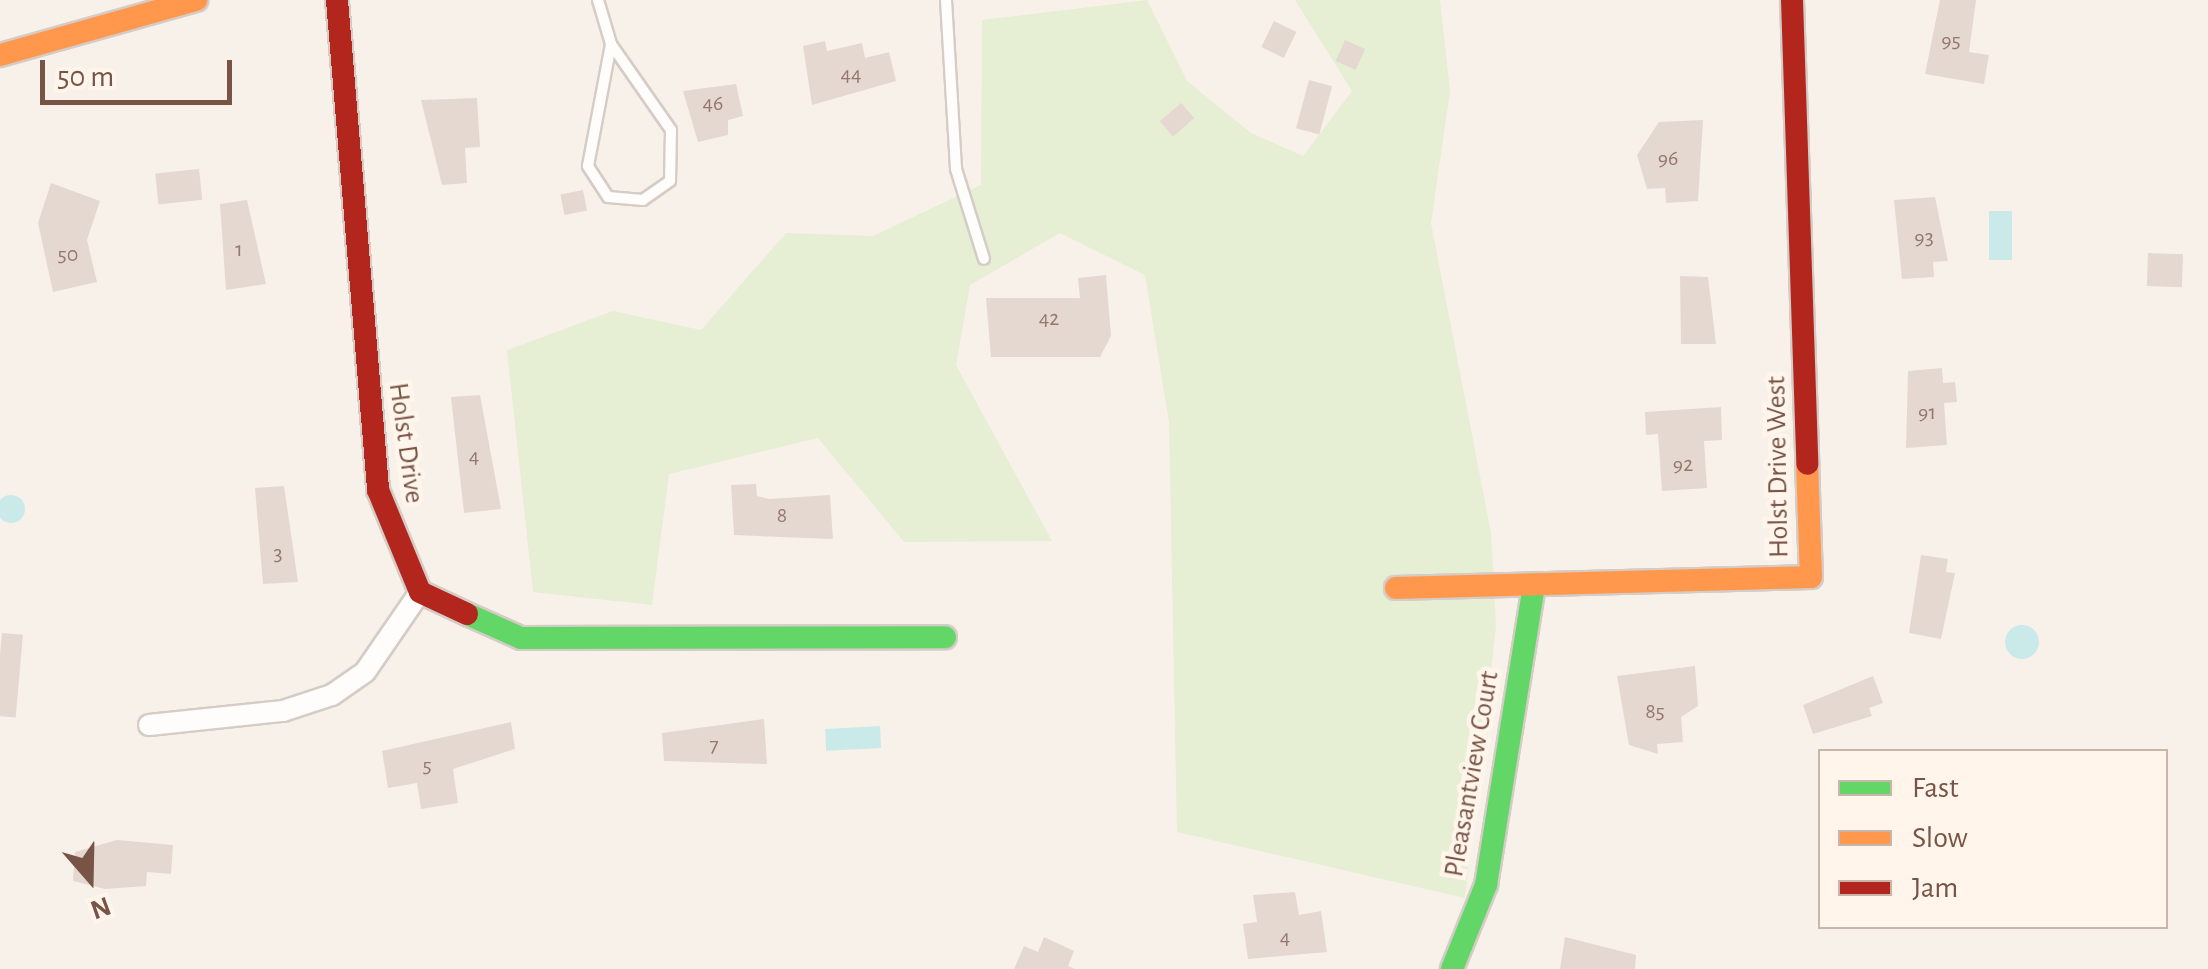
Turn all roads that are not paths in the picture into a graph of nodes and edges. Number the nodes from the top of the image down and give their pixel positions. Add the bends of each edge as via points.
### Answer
1 (196, 0) edge
2 (337, 0) edge
3 (598, 0) edge
4 (946, 0) edge
5 (1792, 0) edge
6 (610, 44) junction
7 (0, 56) edge
8 (984, 259) dead end
9 (1534, 585) junction
10 (1396, 588) dead end
11 (420, 592) junction
12 (946, 637) dead end
13 (149, 725) dead end
14 (1452, 969) edge

1 - 7 street
2 - 11 street, Holst Drive via 378,490
3 - 6 lane
4 - 8 lane via 956,168
5 - 9 street, Holst Drive West via 1811,577
6 - 6 lane via 670,130 670,181 643,200 608,197 588,166
9 - 10 street, Holst Drive West
9 - 14 street, Pleasantview Court via 1486,885
11 - 12 street via 521,638
11 - 13 street via 365,672 332,695 282,711

